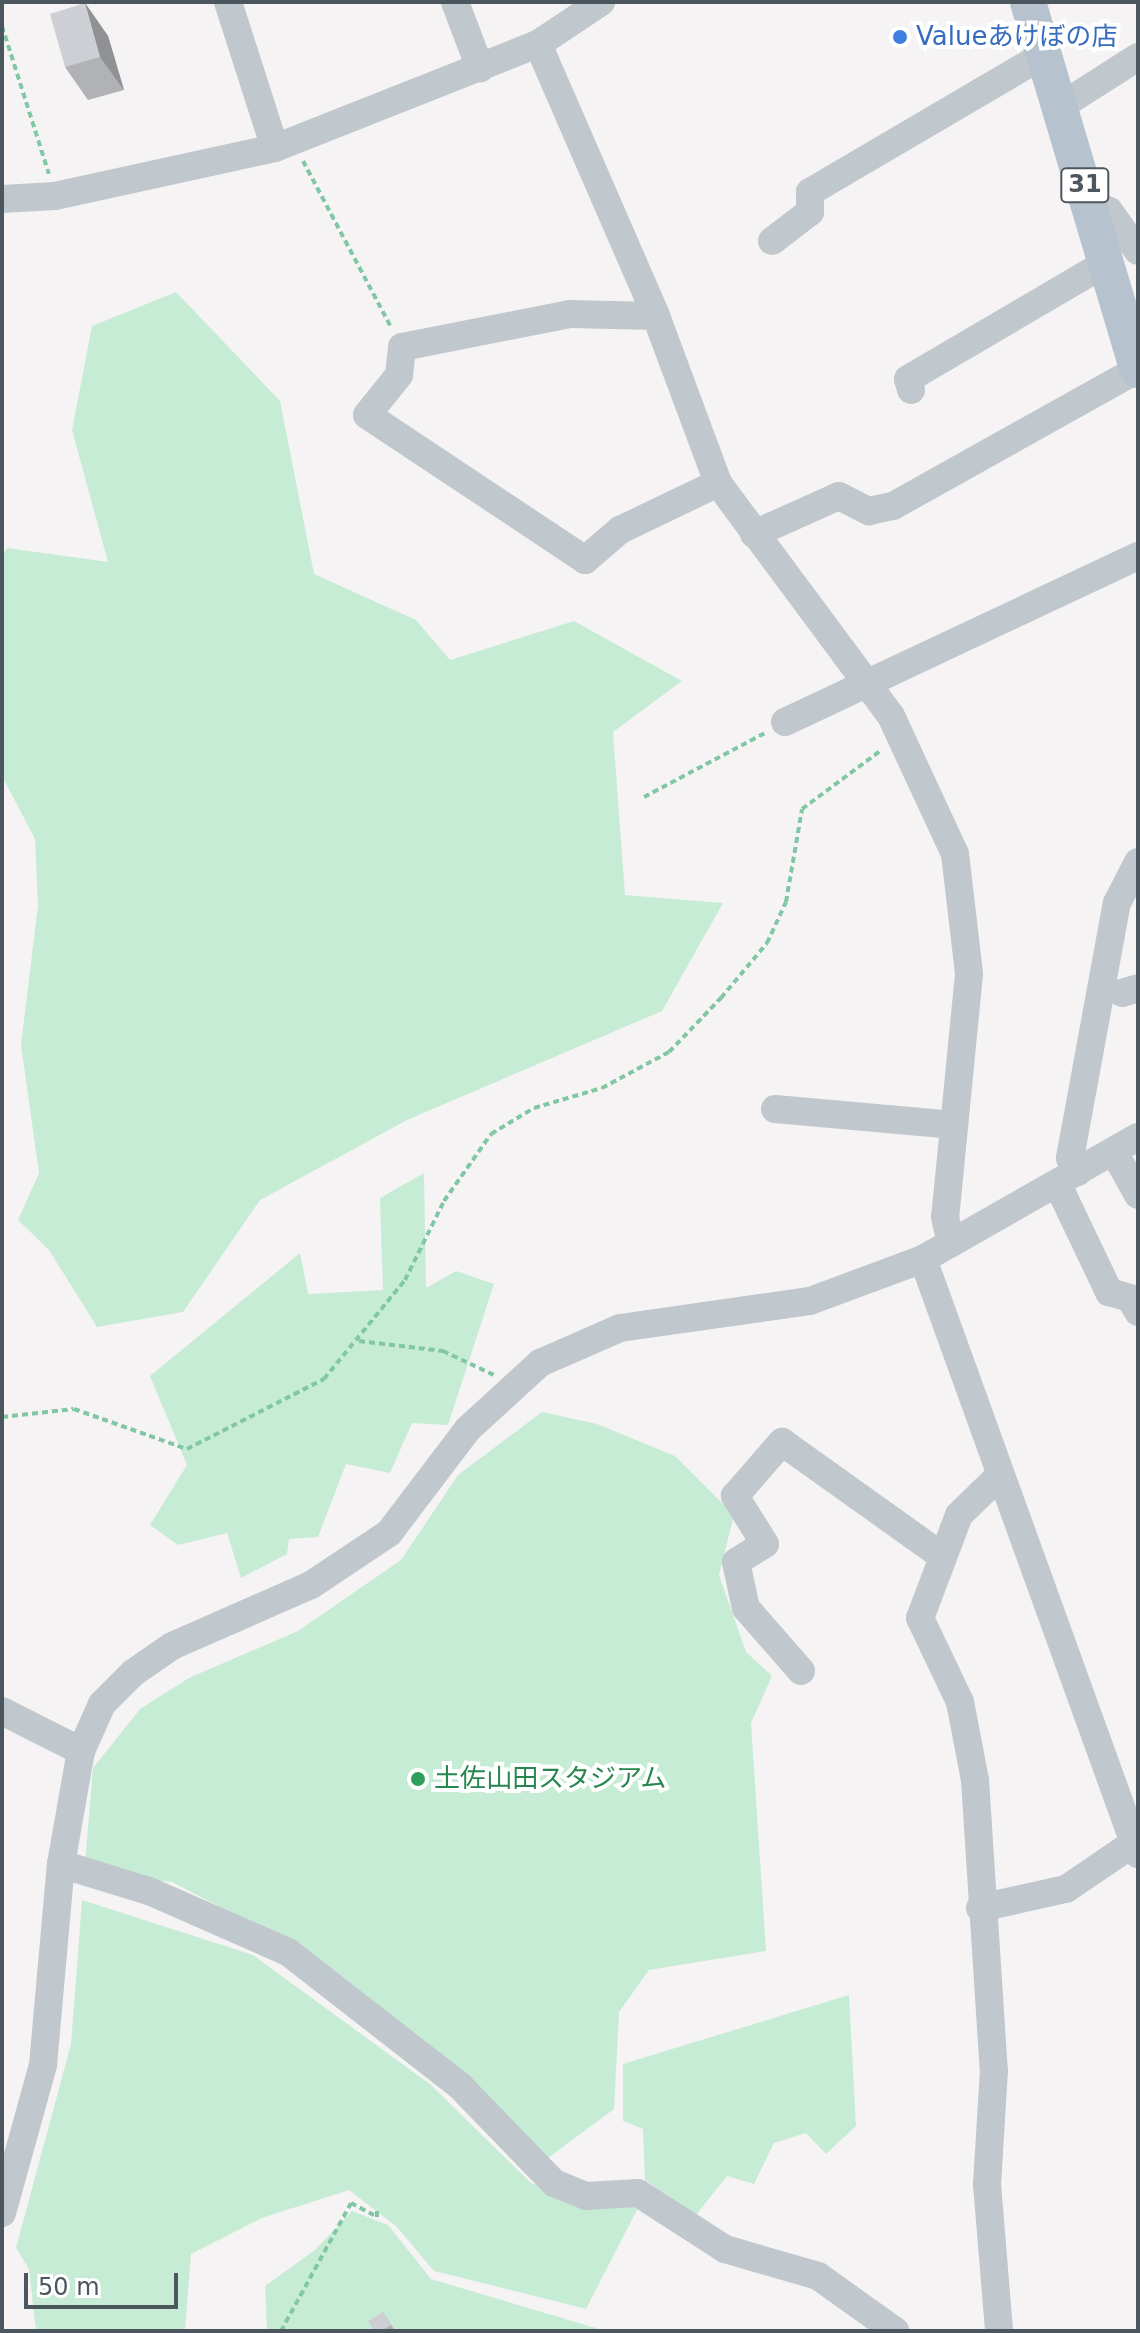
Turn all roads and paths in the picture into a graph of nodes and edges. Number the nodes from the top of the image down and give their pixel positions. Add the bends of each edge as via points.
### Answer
1 (228, 2) edge
2 (455, 2) edge
3 (601, 2) edge
4 (1028, 2) edge
5 (2, 26) edge
6 (538, 44) junction
7 (1045, 54) junction
8 (1138, 57) edge
9 (480, 68) junction
10 (1061, 106) junction
11 (284, 145) junction
12 (55, 196) junction
13 (2, 199) edge
14 (772, 241) dead end
15 (1130, 250) edge
16 (656, 316) junction
17 (402, 347) junction
18 (1138, 369) edge
19 (911, 390) dead end
20 (718, 483) junction
21 (754, 534) junction
22 (1138, 556) edge
23 (866, 685) junction
24 (785, 722) joint
25 (902, 736) junction
26 (644, 797) dead end
27 (1138, 862) edge
28 (775, 1109) dead end
29 (954, 1125) junction
30 (1138, 1137) edge
31 (1114, 1152) junction
32 (1068, 1178) junction
33 (1138, 1195) edge
34 (951, 1243) junction
35 (923, 1259) junction
36 (1138, 1312) edge
37 (359, 1341) junction
38 (515, 1386) junction
39 (2, 1417) edge
40 (997, 1478) junction
41 (942, 1556) junction
42 (801, 1671) dead end
43 (2, 1711) edge
44 (81, 1751) junction
45 (1137, 1846) edge
46 (61, 1864) junction
47 (980, 1908) junction
48 (377, 2209) dead end
49 (2, 2213) edge
50 (281, 2331) edge
51 (895, 2331) edge
52 (999, 2331) edge

1 - 11 street
2 - 9 street
3 - 6 street
4 - 7 main road, 31
5 - 12 path
6 - 9 street
6 - 16 street
7 - 10 main road, 31
7 - 14 street via 810,192 810,212
8 - 10 street
9 - 11 street
10 - 15 main road, 31 via 1089,202
11 - 12 street
11 - 17 path
12 - 13 street
15 - 18 main road, 31
15 - 19 street via 908,379
16 - 17 street via 570,314
16 - 20 street
17 - 20 street via 399,375 367,415 585,560 620,530
18 - 21 street via 893,506 869,511 839,496
20 - 21 street
21 - 23 street
22 - 23 street
23 - 24 street
23 - 25 street
24 - 26 path
25 - 29 street via 941,818 966,907 969,974
25 - 37 path via 802,809 786,902 767,943 721,998 669,1052 602,1088 534,1108 491,1134 444,1201 405,1280
27 - 32 street via 1117,903
28 - 29 street
29 - 34 street via 945,1217
30 - 31 street
31 - 32 street
31 - 33 street
32 - 34 street
32 - 36 street via 1109,1292 1130,1298
34 - 35 street
35 - 38 street via 810,1301 620,1328 540,1363
35 - 40 street
37 - 38 path via 443,1351
37 - 39 path via 324,1379 187,1449 74,1409
38 - 44 street via 468,1429 389,1533 311,1585 172,1646 133,1673 102,1704
40 - 41 street via 959,1515
40 - 45 street
41 - 42 street via 782,1442 735,1496 765,1544 736,1562 746,1608
41 - 47 street via 920,1618 960,1702 975,1780
43 - 44 street
44 - 46 street
45 - 47 street via 1066,1889
46 - 49 street via 43,2065
46 - 51 street via 149,1891 288,1952 460,2086 554,2183 586,2196 638,2193 725,2249 818,2276
47 - 52 street via 994,2070 987,2184
48 - 50 path via 377,2217 351,2203

